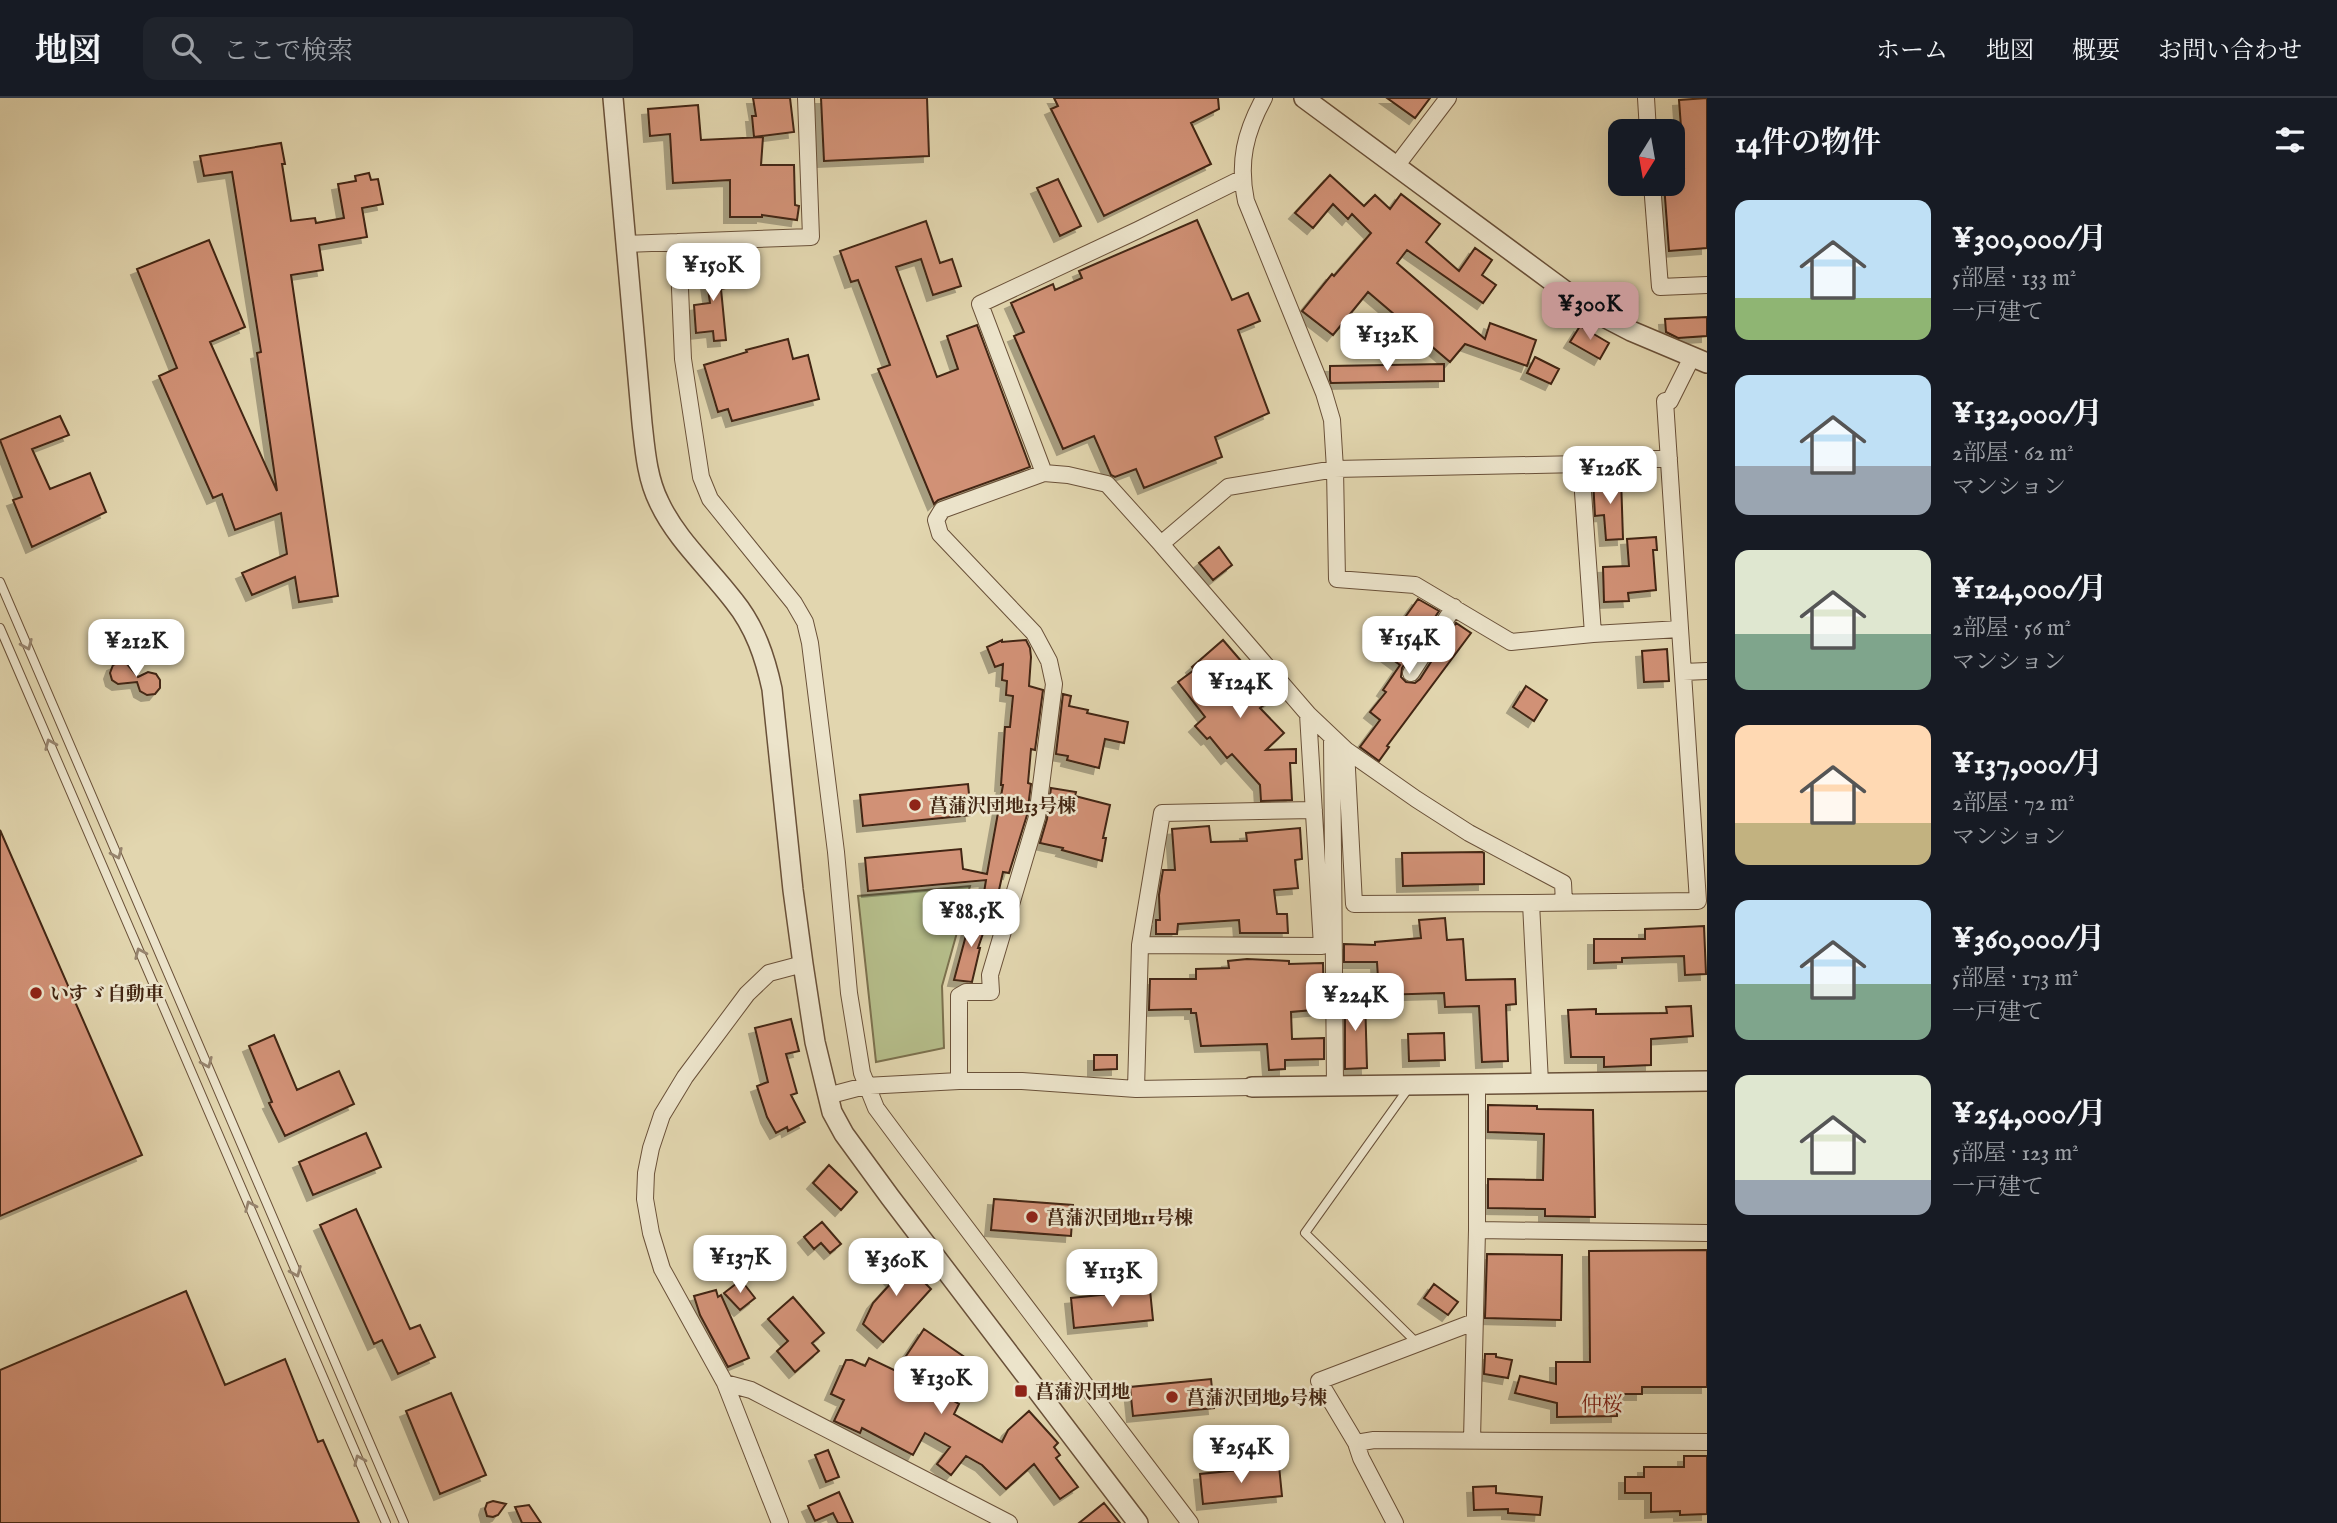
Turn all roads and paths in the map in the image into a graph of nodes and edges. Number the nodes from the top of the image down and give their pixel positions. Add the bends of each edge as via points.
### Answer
1 (613, 98) edge
2 (806, 98) edge
3 (1264, 98) edge
4 (1304, 98) edge
5 (1448, 98) edge
6 (1646, 98) edge
7 (1647, 119) edge
8 (1397, 165) junction
9 (1241, 179) junction
10 (1653, 196) edge
11 (678, 242) junction
12 (625, 244) junction
13 (1707, 285) edge
14 (1700, 360) edge
15 (1669, 458) junction
16 (1581, 464) junction
17 (1335, 468) junction
18 (1044, 473) junction
19 (1161, 544) junction
20 (0, 582) edge
21 (1454, 607) junction
22 (0, 628) edge
23 (1680, 629) junction
24 (1593, 635) junction
25 (1707, 671) edge
26 (1411, 673) dead end
27 (1683, 673) junction
28 (1308, 714) junction
29 (1332, 738) junction
30 (1346, 750) junction
31 (1314, 810) junction
32 (1531, 903) junction
33 (1564, 903) junction
34 (1140, 945) junction
35 (803, 964) junction
36 (959, 1081) junction
37 (1707, 1082) edge
38 (1540, 1083) junction
39 (1410, 1084) junction
40 (1477, 1084) junction
41 (865, 1086) junction
42 (1335, 1086) junction
43 (1252, 1087) joint
44 (1136, 1089) junction
45 (827, 1096) junction
46 (1477, 1230) junction
47 (1707, 1233) edge
48 (1474, 1322) junction
49 (1417, 1343) junction
50 (725, 1383) junction
51 (1472, 1440) junction
52 (1707, 1442) edge
53 (1356, 1443) junction
54 (386, 1523) edge
55 (404, 1523) edge
56 (780, 1523) edge
57 (1009, 1523) edge
58 (1138, 1523) edge
59 (1190, 1523) edge
60 (1395, 1523) edge

1 - 12 street
2 - 11 street via 811,237
3 - 9 street via 1245,147
4 - 8 street
5 - 8 street
6 - 7 street
8 - 14 street via 1604,317
9 - 17 street via 1324,393 1332,420
9 - 18 street via 980,304
10 - 13 street via 1660,288
11 - 12 street
11 - 41 street via 683,359 701,477 710,499 794,603 810,643 849,993
12 - 35 street via 648,473 670,521 736,602 765,659
14 - 15 street via 1670,401 1665,401
15 - 16 street
15 - 23 street
16 - 17 street
16 - 24 street
17 - 19 street via 1228,487
17 - 21 street via 1338,579 1415,585
18 - 19 street via 1107,484
18 - 36 street via 942,510 936,520 940,534 1034,633 1054,684 1037,817 990,975 991,992 959,996
19 - 28 street
20 -> 55 lane
21 - 24 street via 1511,642
21 - 26 street
54 -> 22 lane
23 - 24 street
23 - 27 street
25 - 27 street
27 - 33 street via 1698,901
28 - 29 street
28 - 31 street
29 - 30 street
29 - 42 street
30 - 32 street via 1354,904
30 - 33 street via 1469,833 1563,883
31 - 34 street via 1162,813
31 - 34 street via 1322,946
32 - 33 street
32 - 38 street
34 - 44 street
35 - 45 street
35 - 50 street via 769,973 747,994 685,1077 662,1115 650,1148 645,1199 650,1233 662,1269
36 - 41 street
36 - 44 street
37 - 38 street
38 - 40 street
39 - 40 street
39 - 42 street
39 - 49 lane via 1305,1233
40 - 46 street
41 - 45 street
41 - 59 street via 898,1138
42 - 43 street
43 - 44 street
45 - 58 street via 851,1145
46 - 47 street
46 - 48 street
48 - 49 street
48 - 51 street
49 - 53 street via 1319,1381
50 - 56 street
50 - 57 street via 751,1390
51 - 52 street
51 - 53 street
53 - 60 street

